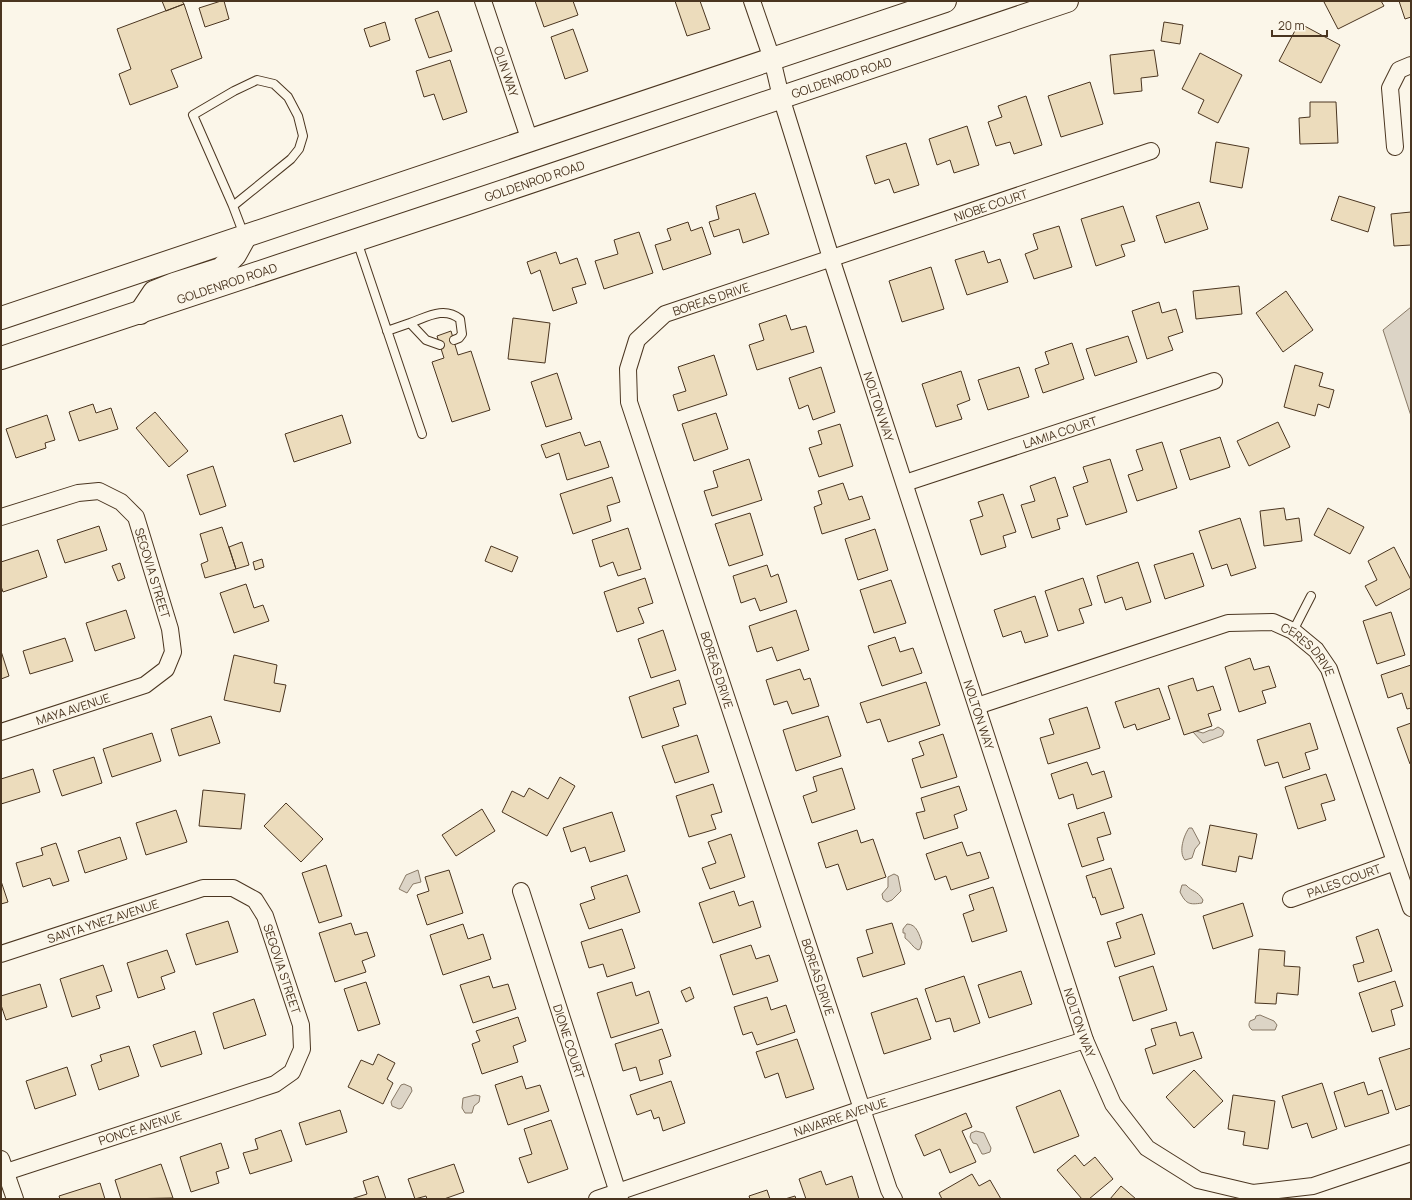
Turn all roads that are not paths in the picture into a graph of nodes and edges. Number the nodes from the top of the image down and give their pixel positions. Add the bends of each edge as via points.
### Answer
1 (483, 1) edge
2 (752, 1) edge
3 (945, 1) edge
4 (1067, 1) edge
5 (772, 59) junction
6 (1411, 65) edge
7 (781, 97) junction
8 (530, 141) junction
9 (1395, 147) dead end
10 (1151, 151) dead end
11 (232, 206) junction
12 (245, 237) junction
13 (357, 240) junction
14 (831, 258) junction
15 (140, 312) junction
16 (1, 318) edge
17 (410, 323) junction
18 (387, 331) junction
19 (454, 340) dead end
20 (440, 345) dead end
21 (1, 358) edge
22 (1214, 381) dead end
23 (422, 434) dead end
24 (905, 483) junction
25 (1, 517) edge
26 (1311, 596) dead end
27 (1293, 631) junction
28 (145, 685) joint
29 (977, 706) junction
30 (1, 732) edge
31 (1395, 862) junction
32 (204, 888) joint
33 (521, 891) dead end
34 (1291, 899) dead end
35 (1411, 908) edge
36 (1, 954) edge
37 (1085, 1040) junction
38 (275, 1084) joint
39 (862, 1109) junction
40 (1411, 1153) edge
41 (3, 1165) edge
42 (619, 1196) edge
43 (15, 1199) edge
44 (597, 1199) edge
45 (894, 1199) edge

1 - 8 street, OLIN WAY
2 - 5 street, NOLTON WAY
3 - 5 main road
4 - 7 main road, GOLDENROD ROAD
5 - 7 street, NOLTON WAY
5 - 8 main road
6 - 9 street via 1399,70 1390,88
7 - 13 main road, GOLDENROD ROAD
7 - 14 street, NOLTON WAY
8 - 12 main road
10 - 14 street, NIOBE COURT
11 - 11 lane via 193,115 257,80 274,84 288,97 298,116 303,136 299,149 292,159
11 - 12 lane
12 - 15 main road via 235,255 221,269 154,292
12 - 16 main road
13 - 15 main road, GOLDENROD ROAD
13 - 18 lane
14 - 24 street, NOLTON WAY
14 - 39 street, BOREAS DRIVE via 665,314 637,340 628,369 629,402
15 - 21 main road, GOLDENROD ROAD
17 - 18 lane
17 - 19 lane via 442,312 454,314 460,319 462,334
17 - 20 lane via 426,340
18 - 23 lane
22 - 24 street, LAMIA COURT
24 - 29 street, NOLTON WAY
25 - 28 street, SEGOVIA STREET via 78,493 98,490 122,502 136,517 170,629 173,652 166,669
26 - 27 lane
27 - 29 street, CERES DRIVE via 1273,622 1228,623
27 - 31 street, CERES DRIVE via 1316,650 1329,669
28 - 30 street, MAYA AVENUE
29 - 37 street, NOLTON WAY
31 - 34 street, PALES COURT
31 - 35 street, CERES DRIVE
32 - 36 street, SANTA YNEZ AVENUE
32 - 38 street, SEGOVIA STREET via 232,888 255,900 265,916 301,1025 302,1049 292,1072
33 - 42 street, DIONE COURT
37 - 39 street, NAVARRE AVENUE
37 - 40 street, NOLTON WAY via 1113,1104 1147,1148 1198,1180 1253,1193 1313,1186
38 - 41 street, PONCE AVENUE
39 - 42 street, NAVARRE AVENUE
39 - 45 street, BOREAS DRIVE
41 - 43 street
42 - 44 street, NAVARRE AVENUE

